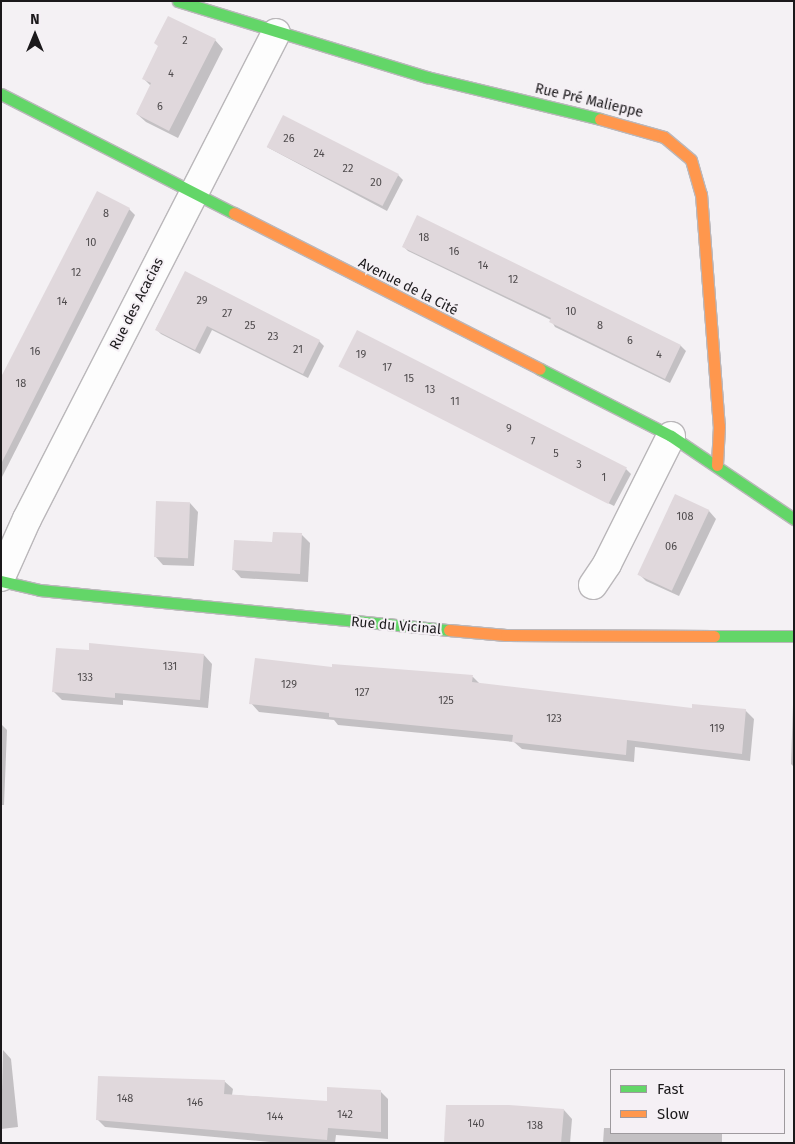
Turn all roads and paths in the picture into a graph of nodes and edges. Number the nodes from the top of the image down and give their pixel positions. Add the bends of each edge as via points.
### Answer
1 (178, 1) edge
2 (276, 33) junction
3 (1, 94) edge
4 (192, 192) junction
5 (671, 436) junction
6 (717, 464) junction
7 (794, 519) edge
8 (1, 577) edge
9 (1, 581) edge
10 (593, 585) dead end
11 (794, 636) edge

1 - 2 street, Rue Pré Malieppe
2 - 4 street, Rue des Acacias
2 - 6 street, Rue Pré Malieppe via 427,77 648,131 678,147 691,160 701,194 719,426
3 - 4 street, Avenue de la Cité
4 - 5 street, Avenue de la Cité
4 - 8 street, Rue des Acacias
5 - 6 street, Avenue de la Cité
5 - 10 street
6 - 7 street, Avenue de la Cité
9 - 11 street, Rue du Vicinal via 40,590 506,635

